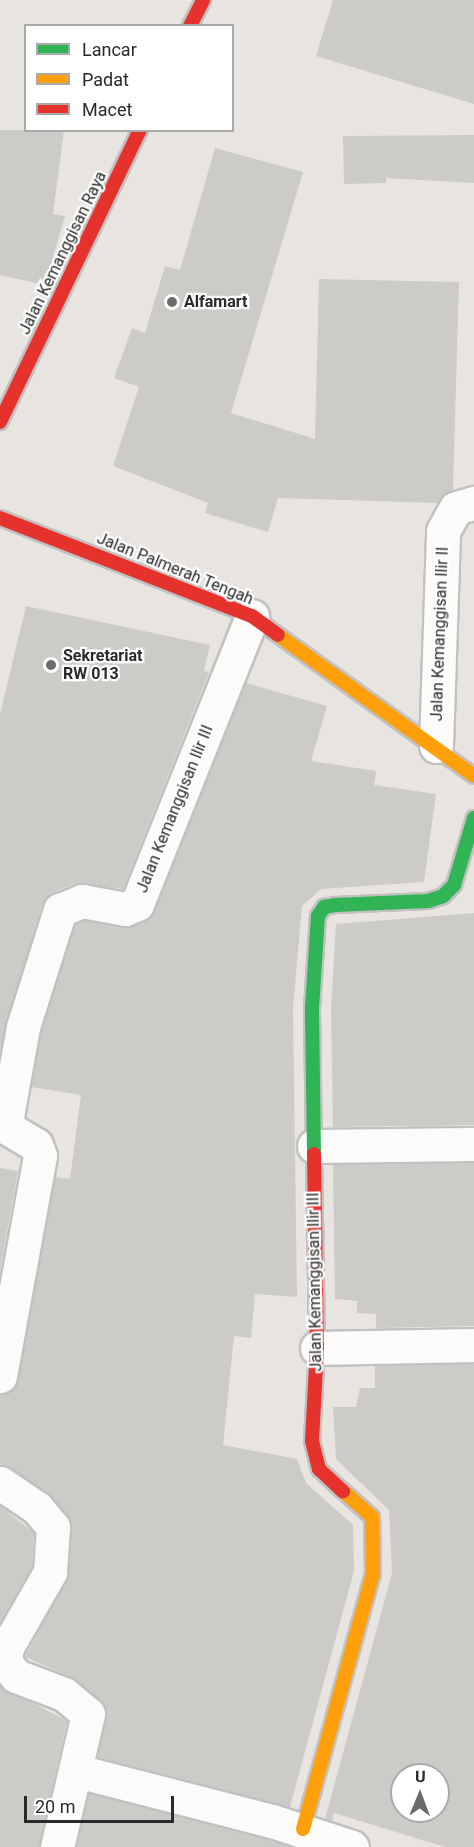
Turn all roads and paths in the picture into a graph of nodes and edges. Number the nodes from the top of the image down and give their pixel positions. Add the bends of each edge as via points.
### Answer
1 (203, 0) edge
2 (191, 24) edge
3 (139, 132) edge
4 (0, 422) edge
5 (474, 503) edge
6 (0, 518) edge
7 (252, 616) junction
8 (436, 746) junction
9 (474, 776) edge
10 (474, 818) edge
11 (474, 1143) edge
12 (314, 1146) junction
13 (474, 1345) edge
14 (317, 1347) junction
15 (0, 1376) edge
16 (0, 1483) edge
17 (77, 1771) junction
18 (303, 1830) junction
19 (57, 1847) edge
20 (352, 1847) edge

1 - 2 street
3 - 4 street, Jalan Kemanggisan Raya
5 - 8 street, Jalan Kemanggisan Ilir II via 456,508 443,531
6 - 7 street, Jalan Palmerah Tengah
7 - 8 street, Jalan Palmerah Tengah
7 - 15 street, Jalan Kemanggisan Ilir III via 137,904 125,909 82,901 60,910 23,1027 7,1116 9,1129 36,1144 40,1156
8 - 9 street, Jalan Palmerah Tengah
10 - 12 street, Jalan Kemanggisan Ilir III via 454,885 443,896 428,901 335,904 324,907 318,916 312,1008
11 - 12 street
12 - 14 street, Jalan Kemanggisan Ilir III
13 - 14 street
14 - 18 street, Jalan Kemanggisan Ilir III via 312,1441 319,1469 372,1517 373,1573
16 - 17 street via 38,1508 53,1527 50,1572 7,1647 5,1662 16,1676 64,1694 88,1714
17 - 18 street
17 - 19 street
18 - 20 street

